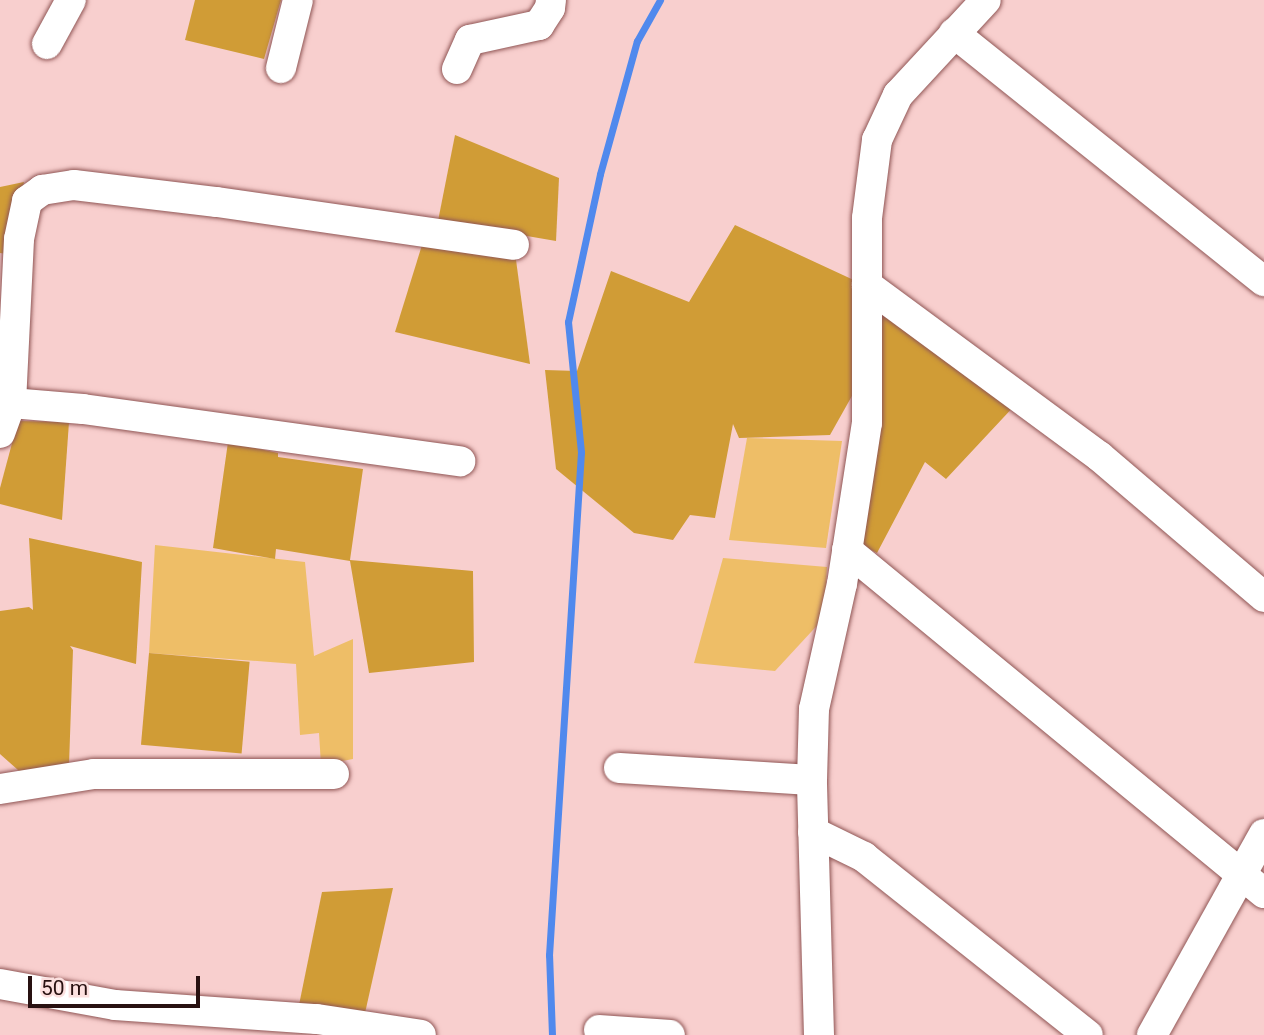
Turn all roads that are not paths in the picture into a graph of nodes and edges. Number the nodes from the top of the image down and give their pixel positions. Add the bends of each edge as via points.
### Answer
1 (71, 0) edge
2 (298, 0) edge
3 (551, 0) edge
4 (986, 0) edge
5 (954, 33) junction
6 (47, 44) dead end
7 (281, 68) dead end
8 (457, 69) dead end
9 (514, 245) dead end
10 (9, 268) edge
11 (1264, 281) edge
12 (867, 285) junction
13 (11, 402) junction
14 (0, 433) edge
15 (460, 461) dead end
16 (847, 550) junction
17 (1264, 597) edge
18 (619, 768) dead end
19 (334, 774) dead end
20 (812, 780) junction
21 (0, 789) edge
22 (813, 832) junction
23 (1264, 834) edge
24 (1240, 874) junction
25 (1264, 893) edge
26 (0, 984) edge
27 (598, 1030) dead end
28 (421, 1035) edge
29 (670, 1035) edge
30 (818, 1035) edge
31 (1088, 1035) edge
32 (1152, 1035) edge

1 - 6 street
2 - 7 street
3 - 8 street via 539,25 470,40
4 - 5 street
5 - 11 street
5 - 12 street via 898,95 877,140 867,218
9 - 10 street via 74,185 42,190 27,201
10 - 13 street
12 - 16 street via 867,423
12 - 17 street via 1099,456
13 - 14 street
13 - 15 street
16 - 20 street via 814,709
16 - 24 street
18 - 20 street
19 - 21 street via 94,774
20 - 22 street
22 - 30 street
22 - 31 street via 864,857
23 - 24 street
24 - 25 street
24 - 32 street
26 - 28 street via 115,1005 317,1019
27 - 29 street

